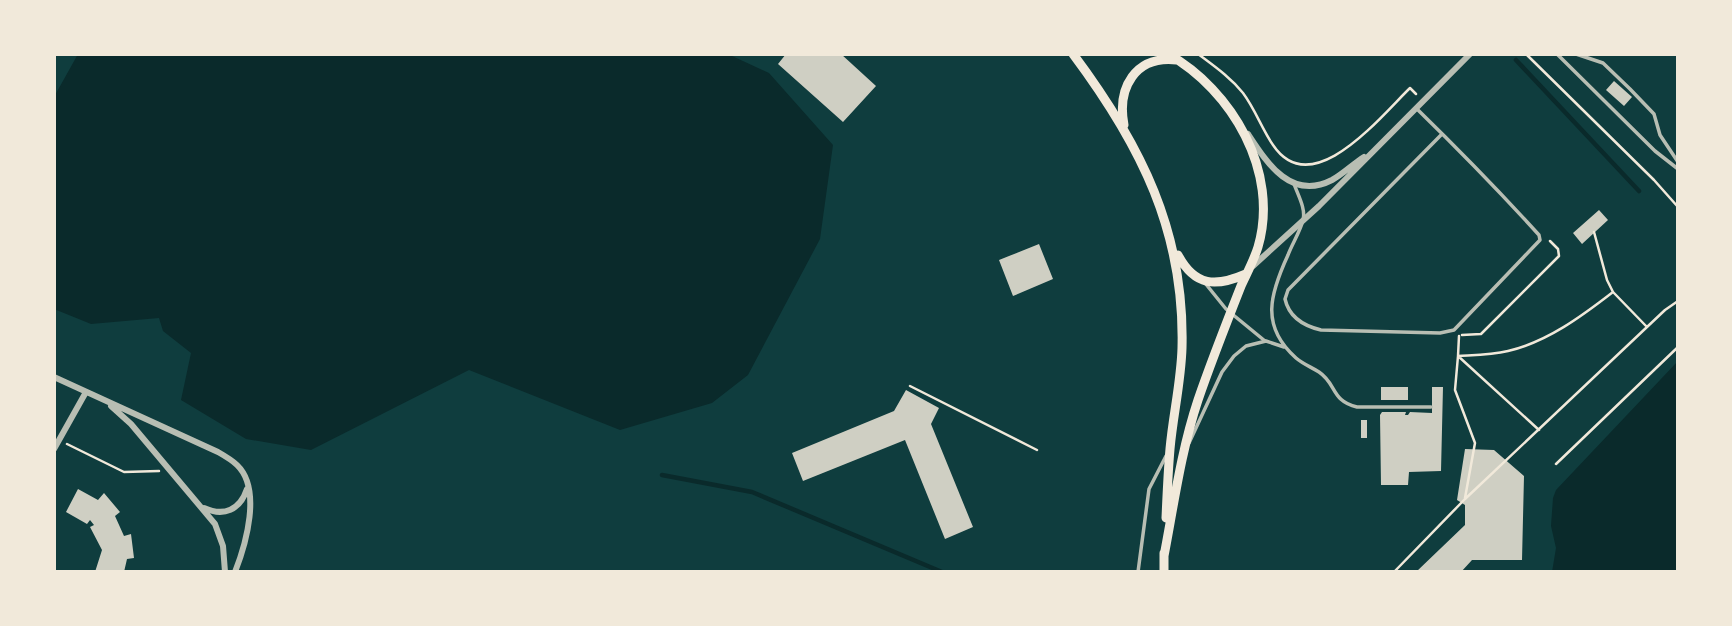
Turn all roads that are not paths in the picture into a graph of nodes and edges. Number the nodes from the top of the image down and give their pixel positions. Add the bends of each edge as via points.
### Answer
1 (1073, 54) edge
2 (1168, 54) edge
3 (1470, 54) edge
4 (1558, 54) edge
5 (1576, 54) edge
6 (1179, 61) junction
7 (1416, 108) junction
8 (1234, 114) junction
9 (1125, 128) junction
10 (1442, 134) junction
11 (1385, 141) junction
12 (1678, 162) edge
13 (1678, 169) edge
14 (1293, 182) junction
15 (1303, 220) junction
16 (1172, 244) junction
17 (1247, 272) junction
18 (1204, 282) junction
19 (1231, 314) junction
20 (1266, 341) junction
21 (1286, 348) junction
22 (54, 377) edge
23 (86, 392) junction
24 (104, 400) junction
25 (1430, 407) dead end
26 (1170, 448) junction
27 (54, 449) edge
28 (1182, 458) junction
29 (248, 487) junction
30 (200, 505) junction
31 (1164, 556) junction
32 (225, 572) edge
33 (235, 572) edge
34 (1138, 572) edge
35 (1164, 572) edge

1 - 9 main road
2 - 6 main road
3 - 7 street
4 - 13 lane
5 - 12 lane via 1604,63 1654,114 1660,135
6 - 8 main road via 1205,79
6 - 9 main road via 1150,63 1132,76 1122,107
7 - 10 lane
7 - 11 street
8 - 14 street via 1270,168
8 - 17 main road via 1253,153 1262,199 1258,246
9 - 16 main road via 1143,162
10 - 10 lane via 1288,290 1286,306 1295,318 1321,330 1454,330 1538,242 1539,235
11 - 14 street via 1328,182
11 - 15 street
14 - 15 lane
15 - 17 street
15 - 21 lane via 1272,298 1272,324
16 - 18 main road via 1184,267
16 - 26 main road via 1179,278 1182,348
17 - 18 main road via 1226,282
17 - 19 main road
18 - 19 lane
19 - 20 lane
19 - 28 main road
20 - 21 lane
20 - 28 lane via 1246,346 1226,365
21 - 25 lane via 1324,376 1346,405
22 - 23 street
23 - 24 street
23 - 27 street
24 - 29 street via 228,458 242,471
24 - 30 street via 131,424
26 - 31 main road
26 - 34 lane via 1149,489
28 - 31 main road
29 - 30 street via 232,510 214,512
29 - 33 street via 250,519
30 - 32 street via 215,524
31 - 35 main road

